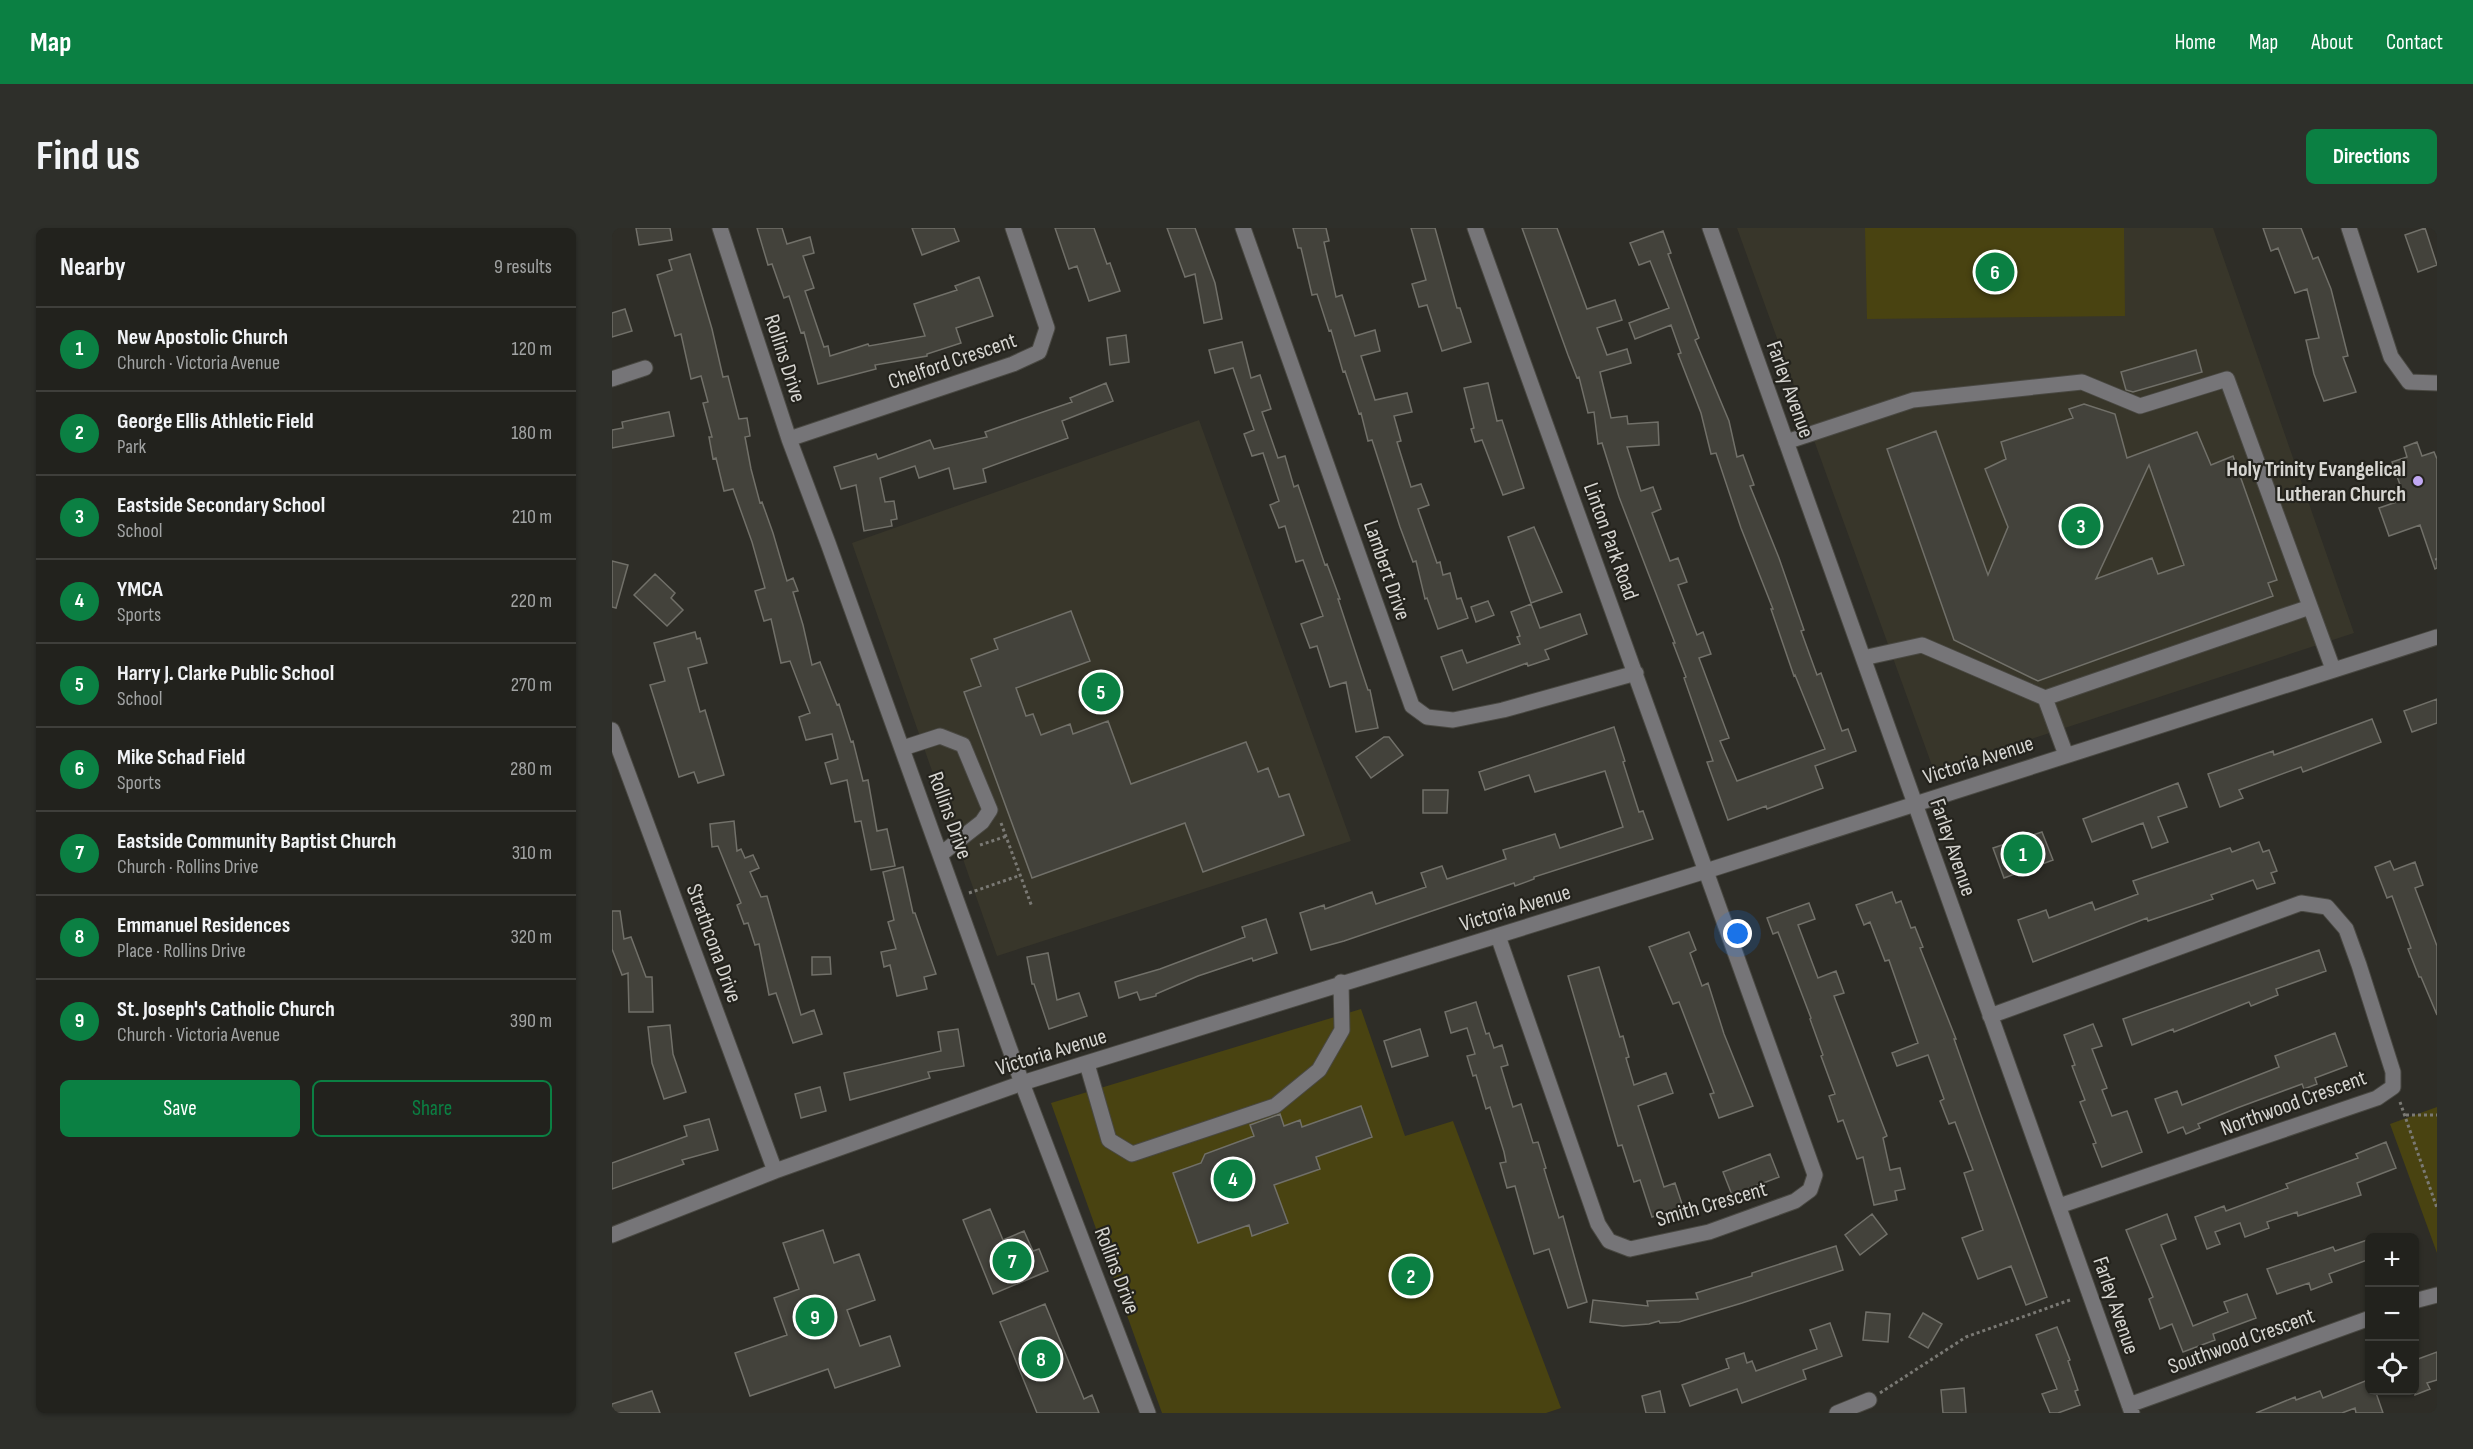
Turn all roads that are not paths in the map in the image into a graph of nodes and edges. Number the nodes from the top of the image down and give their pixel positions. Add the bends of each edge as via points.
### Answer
1 (720, 228) edge
2 (1013, 228) edge
3 (1243, 228) edge
4 (1475, 228) edge
5 (1710, 228) edge
6 (2349, 228) edge
7 (645, 368) dead end
8 (612, 379) edge
9 (2437, 383) edge
10 (789, 439) junction
11 (1786, 442) junction
12 (2310, 607) junction
13 (2437, 636) edge
14 (1863, 658) junction
15 (2333, 669) junction
16 (1636, 673) junction
17 (2045, 698) junction
18 (612, 730) edge
19 (903, 748) junction
20 (2066, 755) junction
21 (1914, 803) junction
22 (941, 854) junction
23 (1706, 871) junction
24 (1498, 936) junction
25 (1341, 982) junction
26 (1990, 1016) junction
27 (1086, 1064) junction
28 (1022, 1083) junction
29 (775, 1171) junction
30 (2059, 1206) junction
31 (612, 1235) edge
32 (2437, 1295) edge
33 (2419, 1300) edge
34 (2365, 1320) edge
35 (1869, 1400) road end
36 (2130, 1409) edge
37 (1148, 1413) edge
38 (1837, 1413) edge

1 - 10 street, Rollins Drive
2 - 10 street, Chelford Crescent via 1047,328 1039,352
3 - 16 street, Lambert Drive via 1412,706 1427,717 1453,720
4 - 16 street, Linton Park Road
5 - 11 street, Farley Avenue
6 - 9 street via 2391,357 2409,382
7 - 8 street
10 - 19 street, Rollins Drive
11 - 12 street via 1913,400 2082,382 2140,406 2227,379
11 - 14 street, Farley Avenue
12 - 15 street
12 - 17 street
13 - 15 street, Victoria Avenue
14 - 17 street via 1922,645
14 - 21 street, Farley Avenue
15 - 20 street, Victoria Avenue
16 - 23 street, Linton Park Road
17 - 20 street
18 - 29 street, Strathcona Drive
19 - 22 street, Rollins Drive
19 - 22 street via 940,736 963,745 990,810 982,822
20 - 21 street, Victoria Avenue
21 - 23 street, Victoria Avenue
21 - 26 street, Farley Avenue
22 - 28 street, Rollins Drive
23 - 24 street, Victoria Avenue
23 - 24 street, Smith Crescent via 1815,1175 1810,1190 1795,1201 1709,1232 1629,1249 1609,1242 1598,1224
24 - 25 street, Victoria Avenue
25 - 27 street, Victoria Avenue
25 - 27 street via 1342,1030 1319,1070 1302,1084 1275,1106 1132,1154 1109,1140
26 - 30 street, Farley Avenue
26 - 30 street, Northwood Crescent via 2301,903 2327,907 2346,929 2360,965 2393,1072 2393,1087 2377,1098
27 - 28 street, Victoria Avenue
28 - 29 street, Victoria Avenue
28 - 37 street, Rollins Drive
29 - 31 street, Victoria Avenue
30 - 36 street, Farley Avenue
32 - 33 street
34 - 36 street, Southwood Crescent
35 - 38 street

